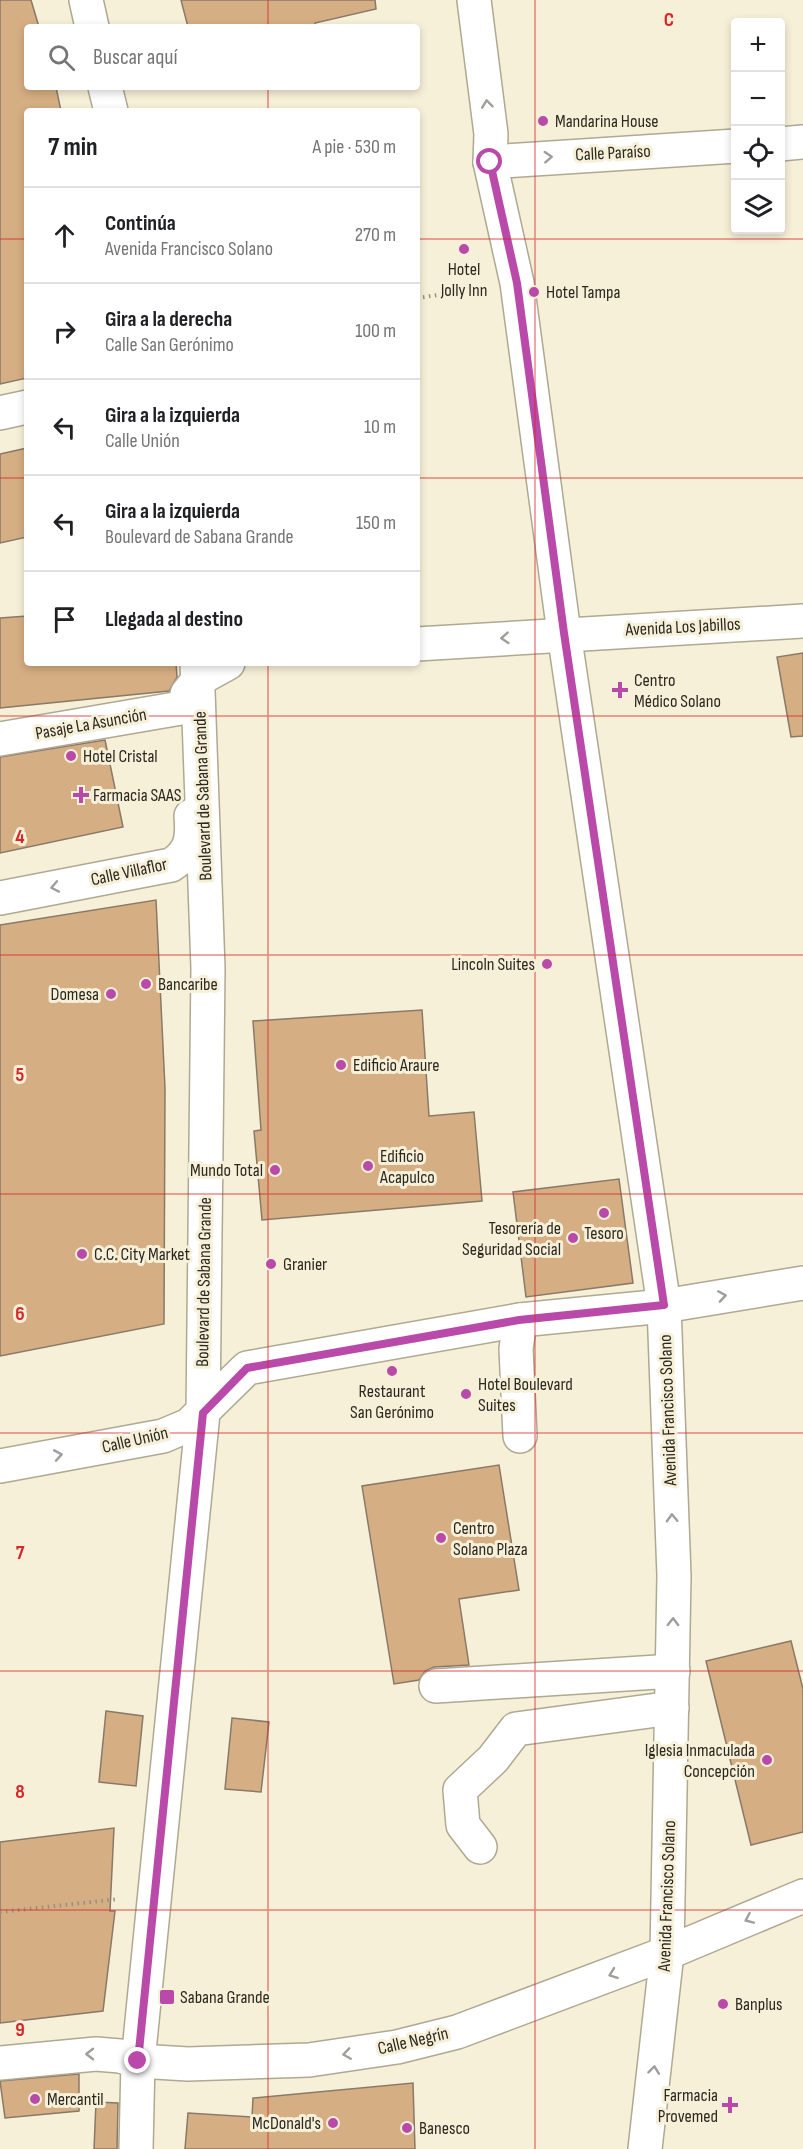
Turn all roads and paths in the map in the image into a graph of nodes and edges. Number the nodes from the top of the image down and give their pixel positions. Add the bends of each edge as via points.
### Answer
1 (86, 0) edge
2 (474, 0) edge
3 (91, 24) edge
4 (106, 90) edge
5 (110, 108) edge
6 (803, 142) edge
7 (785, 144) edge
8 (731, 146) edge
9 (490, 162) junction
10 (517, 283) junction
11 (420, 298) edge
12 (24, 408) edge
13 (0, 413) edge
14 (803, 621) edge
15 (564, 633) junction
16 (420, 644) edge
17 (217, 666) edge
18 (198, 671) edge
19 (182, 708) junction
20 (0, 739) edge
21 (0, 898) edge
22 (803, 1283) edge
23 (664, 1305) junction
24 (519, 1320) junction
25 (203, 1413) junction
26 (520, 1436) dead end
27 (0, 1466) edge
28 (673, 1671) junction
29 (436, 1686) dead end
30 (672, 1708) junction
31 (480, 1847) dead end
32 (803, 1896) edge
33 (119, 1899) dead end
34 (0, 1912) edge
35 (667, 1953) junction
36 (138, 2061) junction
37 (0, 2063) edge
38 (136, 2149) edge
39 (645, 2149) edge

1 - 3 street
9 -> 2 street, Avenida Francisco Solano via 491,134
4 - 5 street
6 - 7 street
9 -> 8 street, Calle Paraíso
9 - 10 street, Avenida Francisco Solano
10 - 11 path
10 - 15 street, Avenida Francisco Solano
12 - 13 street
14 - 15 street, Avenida Los Jabillos
15 -> 16 street
15 - 23 street, Avenida Francisco Solano
17 - 18 street
18 - 19 street
18 - 25 street, Boulevard de Sabana Grande via 208,968
19 - 20 street, Pasaje La Asunción
19 -> 21 street, Calle Villaflor via 193,834 182,858 171,865
23 -> 22 street
23 - 24 street
28 -> 23 street, Avenida Francisco Solano via 674,1576
24 - 25 street, Calle Unión via 247,1368
24 - 26 street via 516,1349
27 -> 25 street, Calle Unión via 163,1436 189,1425
25 - 36 street, Boulevard de Sabana Grande
28 - 29 street
28 - 30 street, Avenida Francisco Solano
30 - 31 street via 516,1730 460,1790 462,1826
30 - 35 street, Avenida Francisco Solano
32 -> 35 street, Calle Negrín
33 - 34 path
35 -> 36 street, Calle Negrín via 457,2032 397,2047 309,2060 188,2064
39 -> 35 street, Avenida Francisco Solano
36 -> 37 street, Calle Negrín via 96,2054
36 - 38 street, Boulevard de Sabana Grande

